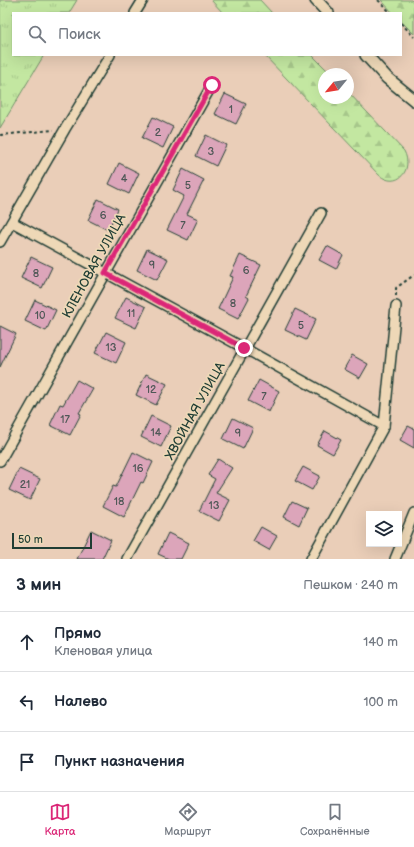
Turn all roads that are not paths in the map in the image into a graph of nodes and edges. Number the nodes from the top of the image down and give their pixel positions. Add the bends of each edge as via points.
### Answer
1 (143, 0) edge
2 (316, 0) edge
3 (136, 12) edge
4 (327, 12) edge
5 (109, 56) edge
6 (367, 56) edge
7 (212, 85) dead end
8 (414, 100) edge
9 (321, 213) dead end
10 (12, 222) junction
11 (0, 242) edge
12 (105, 273) junction
13 (396, 306) road end
14 (244, 348) junction
15 (384, 426) junction
16 (0, 461) edge
17 (414, 513) edge
18 (127, 559) edge
19 (311, 559) edge
20 (395, 559) edge

1 - 3 street
2 - 4 street
5 - 10 street
6 - 8 street via 387,78
7 - 12 street, КЛЕНОВАЯ УЛИЦА
9 - 14 street, ХВОЙНАЯ УЛИЦА
10 - 11 street
10 - 12 street
12 - 14 street
12 - 16 street, КЛЕНОВАЯ УЛИЦА
13 - 15 street
14 - 15 street
14 - 18 street, ХВОЙНАЯ УЛИЦА
15 - 19 street
17 - 20 street

